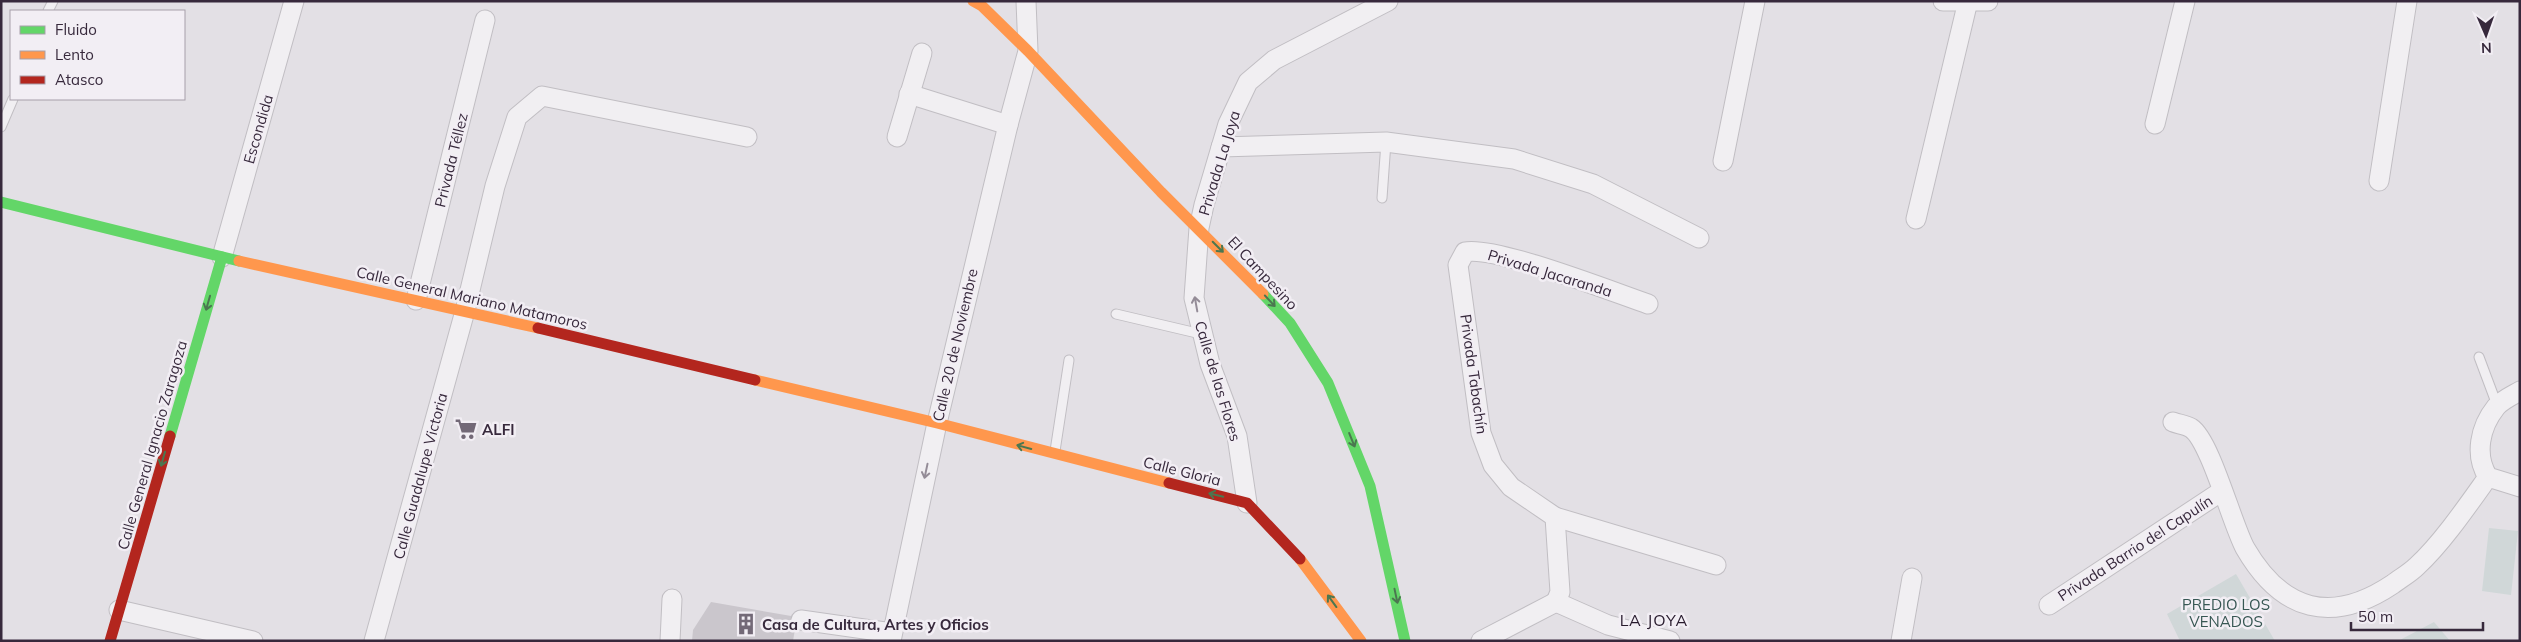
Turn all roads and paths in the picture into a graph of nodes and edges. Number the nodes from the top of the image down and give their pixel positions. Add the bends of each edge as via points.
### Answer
1 (294, 1) edge
2 (973, 1) edge
3 (1026, 1) edge
4 (1388, 1) edge
5 (1756, 1) edge
6 (1943, 1) edge
7 (1988, 1) edge
8 (2185, 1) edge
9 (2407, 1) edge
10 (1968, 2) edge
11 (485, 20) dead end
12 (1028, 51) junction
13 (922, 53) dead end
14 (909, 94) junction
15 (13, 100) edge
16 (2155, 124) dead end
17 (1008, 125) junction
18 (1, 126) edge
19 (748, 137) dead end
20 (897, 137) dead end
21 (1386, 142) junction
22 (1221, 147) junction
23 (1723, 161) dead end
24 (2379, 181) dead end
25 (1382, 198) dead end
26 (1, 202) edge
27 (1916, 219) dead end
28 (1199, 228) junction
29 (1699, 238) dead end
30 (222, 257) junction
31 (1458, 265) joint
32 (416, 300) junction
33 (1648, 304) dead end
34 (465, 311) junction
35 (1116, 314) dead end
36 (1201, 334) junction
37 (2479, 357) dead end
38 (1070, 360) dead end
39 (2520, 391) edge
40 (2497, 405) junction
41 (2173, 422) dead end
42 (936, 423) junction
43 (1054, 455) junction
44 (2488, 477) junction
45 (2520, 488) edge
46 (2222, 491) junction
47 (1247, 503) junction
48 (1555, 517) junction
49 (1716, 566) dead end
50 (1912, 578) dead end
51 (672, 599) dead end
52 (1556, 602) junction
53 (2049, 605) dead end
54 (119, 610) junction
55 (801, 620) dead end
56 (1606, 633) edge
57 (892, 637) edge
58 (110, 641) edge
59 (253, 641) edge
60 (374, 641) edge
61 (670, 641) edge
62 (1361, 641) edge
63 (1405, 641) edge
64 (1481, 641) edge
65 (1670, 641) edge
66 (1901, 641) edge

1 - 30 street, Escondida
2 - 12 main road, El Campesino
3 - 12 street, Calle 20 de Noviembre
4 - 22 street, Privada La Joya via 1274,60 1248,82
5 - 23 street
6 - 10 street
7 - 10 street
8 - 16 street
9 - 24 street
10 - 27 street
11 - 32 street, Privada Téllez
12 - 17 street, Calle 20 de Noviembre
12 - 28 main road, El Campesino
13 - 14 street
14 - 17 street
14 - 20 street
15 - 18 lane
17 - 42 street, Calle 20 de Noviembre
19 - 34 street, Calle Guadalupe Victoria via 542,96 517,117 495,186
21 - 22 street
21 - 25 lane
21 - 29 street via 1514,159 1593,184
22 - 28 street, Privada La Joya
26 - 30 main road, Calle General Mariano Matamoros
36 -> 28 street, Calle de las Flores via 1194,298
28 -> 63 main road, El Campesino via 1290,323 1328,383 1370,486
30 - 32 main road, Calle General Mariano Matamoros
30 -> 54 main road, Calle General Ignacio Zaragoza
31 - 33 street, Privada Jacaranda via 1464,252 1473,250 1501,255
31 - 48 street, Privada Tabachín via 1481,433 1493,465 1511,487
32 - 34 main road, Calle General Mariano Matamoros
34 - 42 main road, Calle General Mariano Matamoros
34 - 60 street, Calle Guadalupe Victoria
35 - 36 lane
36 - 47 street, Calle de las Flores via 1237,436
37 - 40 lane
38 - 43 lane
39 - 40 street
40 - 44 street via 2484,428 2480,449 2481,466
41 - 46 street via 2192,428 2207,449
43 -> 42 main road, Calle Gloria
42 -> 57 street, Calle 20 de Noviembre
47 -> 43 main road, Calle Gloria
44 - 45 street
44 - 46 street via 2417,567 2372,597 2340,608 2313,608 2291,600 2273,585 2245,548
46 - 53 street, Privada Barrio del Capulín
62 -> 47 main road via 1306,566
48 - 49 street, Privada Tabachín
48 - 52 street via 1560,592
50 - 66 street
51 - 61 street
52 - 56 street
52 - 64 street
54 - 58 main road, Calle General Ignacio Zaragoza
54 - 59 street
55 - 57 street
56 - 65 street

